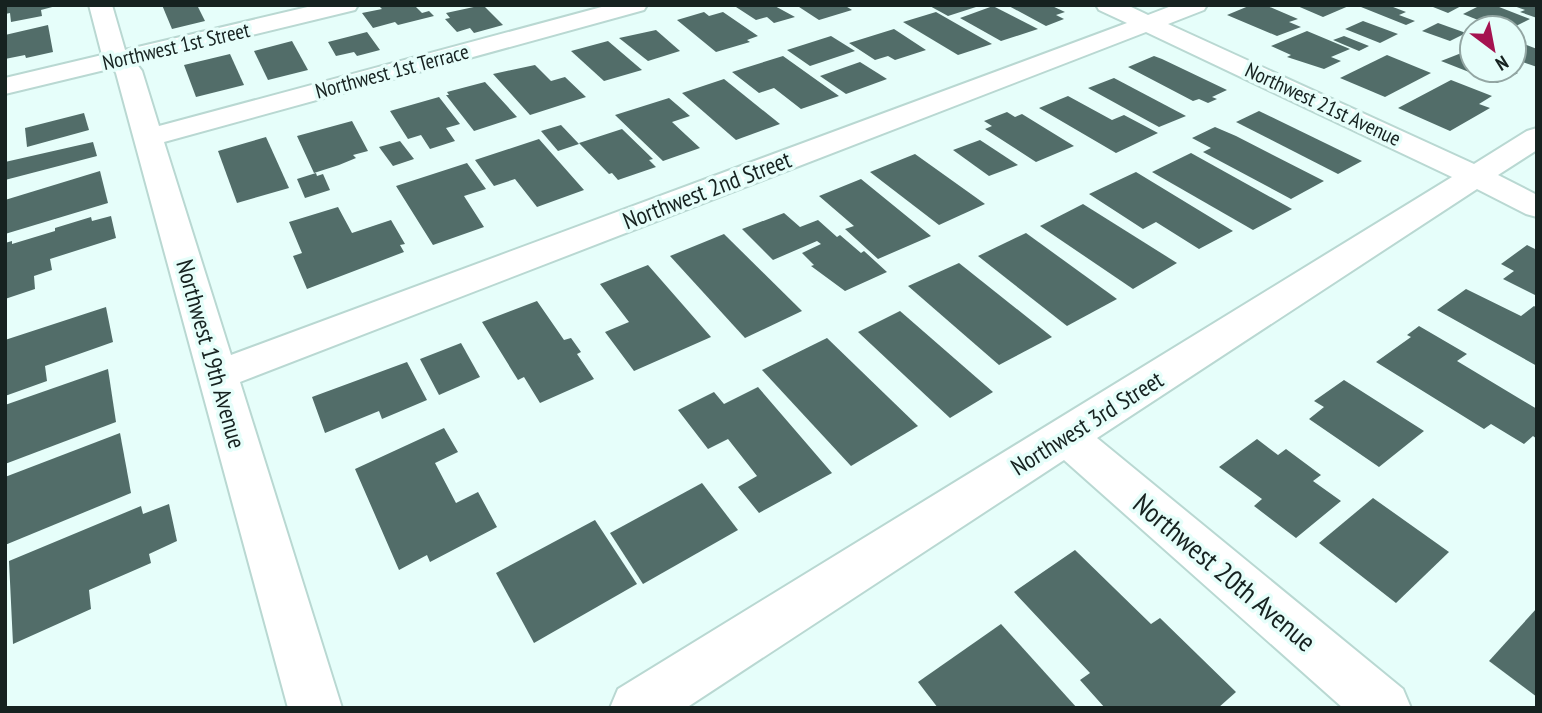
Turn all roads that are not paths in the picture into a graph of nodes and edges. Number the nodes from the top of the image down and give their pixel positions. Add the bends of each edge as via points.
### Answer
1 (100, 5) edge
2 (347, 5) edge
3 (636, 5) edge
4 (1107, 5) edge
5 (1196, 5) edge
6 (1147, 24) junction
7 (119, 59) junction
8 (5, 86) edge
9 (1537, 137) edge
10 (148, 138) junction
11 (1476, 177) junction
12 (1537, 207) edge
13 (218, 376) junction
14 (1066, 437) junction
15 (315, 708) edge
16 (637, 708) edge
17 (1384, 708) edge

1 - 7 street, Northwest 19th Avenue via 111,48
2 - 7 street, Northwest 1st Street
3 - 10 street, Northwest 1st Terrace
4 - 6 street, Northwest 21st Avenue
5 - 6 street, Northwest 2nd Street
6 - 11 street, Northwest 21st Avenue
6 - 13 street, Northwest 2nd Street
7 - 8 street, Northwest 1st Street
7 - 10 street, Northwest 19th Avenue via 129,71
9 - 11 street, Northwest 3rd Street
10 - 13 street, Northwest 19th Avenue
11 - 12 street, Northwest 21st Avenue
11 - 14 street, Northwest 3rd Street
13 - 15 street, Northwest 19th Avenue
14 - 16 street, Northwest 3rd Street
14 - 17 street, Northwest 20th Avenue

